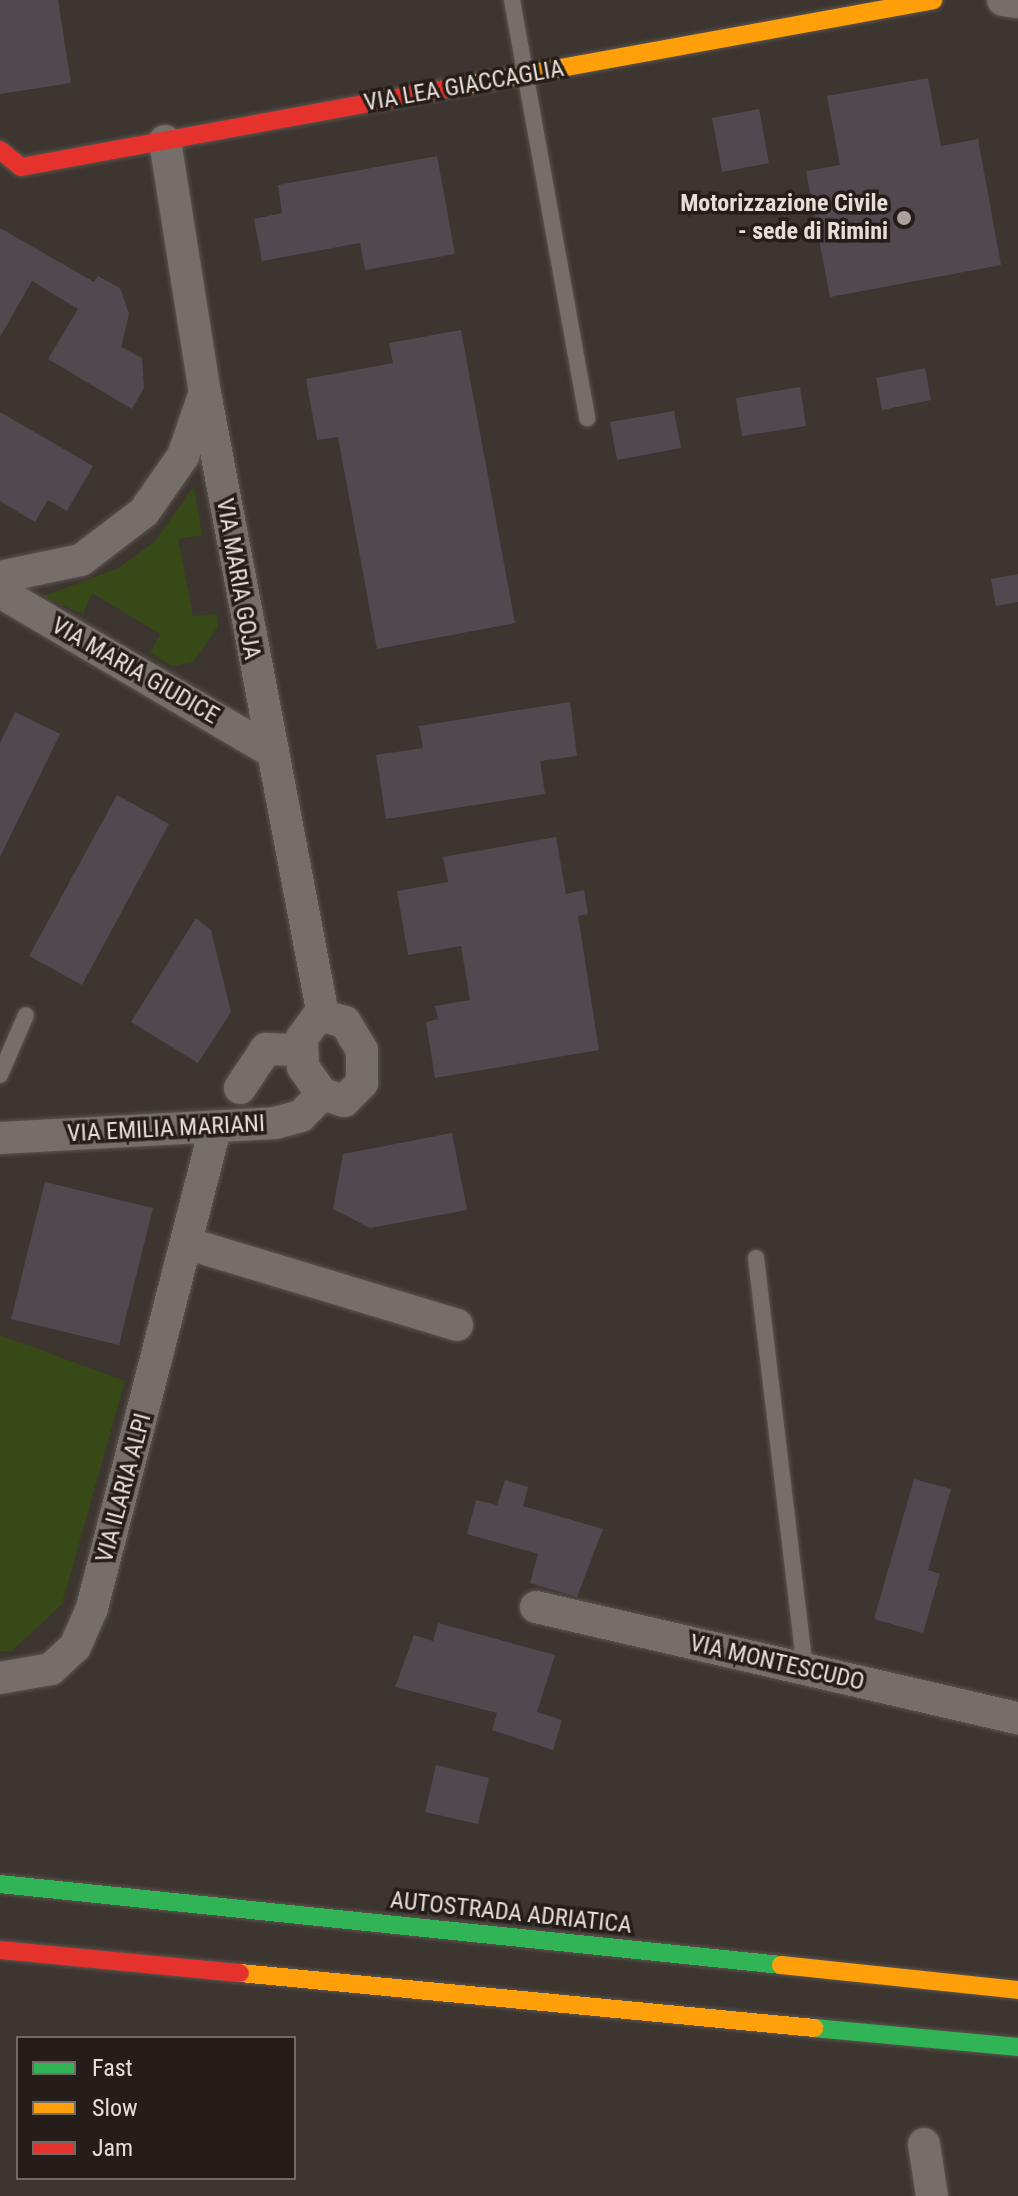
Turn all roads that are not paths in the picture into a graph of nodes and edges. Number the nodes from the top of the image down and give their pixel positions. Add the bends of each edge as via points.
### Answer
1 (512, 0) edge
2 (933, 0) edge
3 (1003, 0) edge
4 (1018, 2) edge
5 (525, 75) junction
6 (165, 141) junction
7 (0, 150) edge
8 (205, 393) junction
9 (587, 418) dead end
10 (0, 577) edge
11 (0, 592) edge
12 (269, 750) junction
13 (26, 1015) dead end
14 (323, 1015) junction
15 (300, 1050) junction
16 (0, 1075) edge
17 (240, 1088) dead end
18 (322, 1094) junction
19 (215, 1129) junction
20 (0, 1138) edge
21 (189, 1244) junction
22 (756, 1258) dead end
23 (457, 1325) dead end
24 (536, 1607) dead end
25 (805, 1669) junction
26 (0, 1678) edge
27 (1018, 1718) edge
28 (0, 1884) edge
29 (0, 1950) edge
30 (1018, 1990) edge
31 (1018, 2047) edge
32 (924, 2144) dead end
33 (932, 2196) edge

1 - 5 lane
2 - 5 main road, VIA LEA GIACCAGLIA
3 - 4 street
5 - 6 main road, VIA LEA GIACCAGLIA
5 - 9 lane
6 - 7 main road, VIA LEA GIACCAGLIA via 21,167
6 - 8 street, VIA MARIA GOJA
8 - 10 street via 183,456 144,512 81,560
8 - 12 street, VIA MARIA GOJA
11 - 12 street, VIA MARIA GIUDICE
12 - 14 street, VIA MARIA GOJA
13 - 16 lane
14 - 15 street via 309,1023
14 - 18 street via 345,1022 365,1066 362,1083 344,1101
15 - 17 street via 266,1049
15 - 18 street
18 - 19 street, VIA EMILIA MARIANI via 301,1116
19 - 20 street, VIA EMILIA MARIANI
19 - 21 street, VIA ILARIA ALPI
21 - 23 street
21 - 26 street, VIA ILARIA ALPI via 81,1634 51,1669
22 - 25 lane
24 - 25 street, VIA MONTESCUDO
25 - 27 street, VIA MONTESCUDO
28 - 30 main road, AUTOSTRADA ADRIATICA
29 - 31 main road
32 - 33 street

